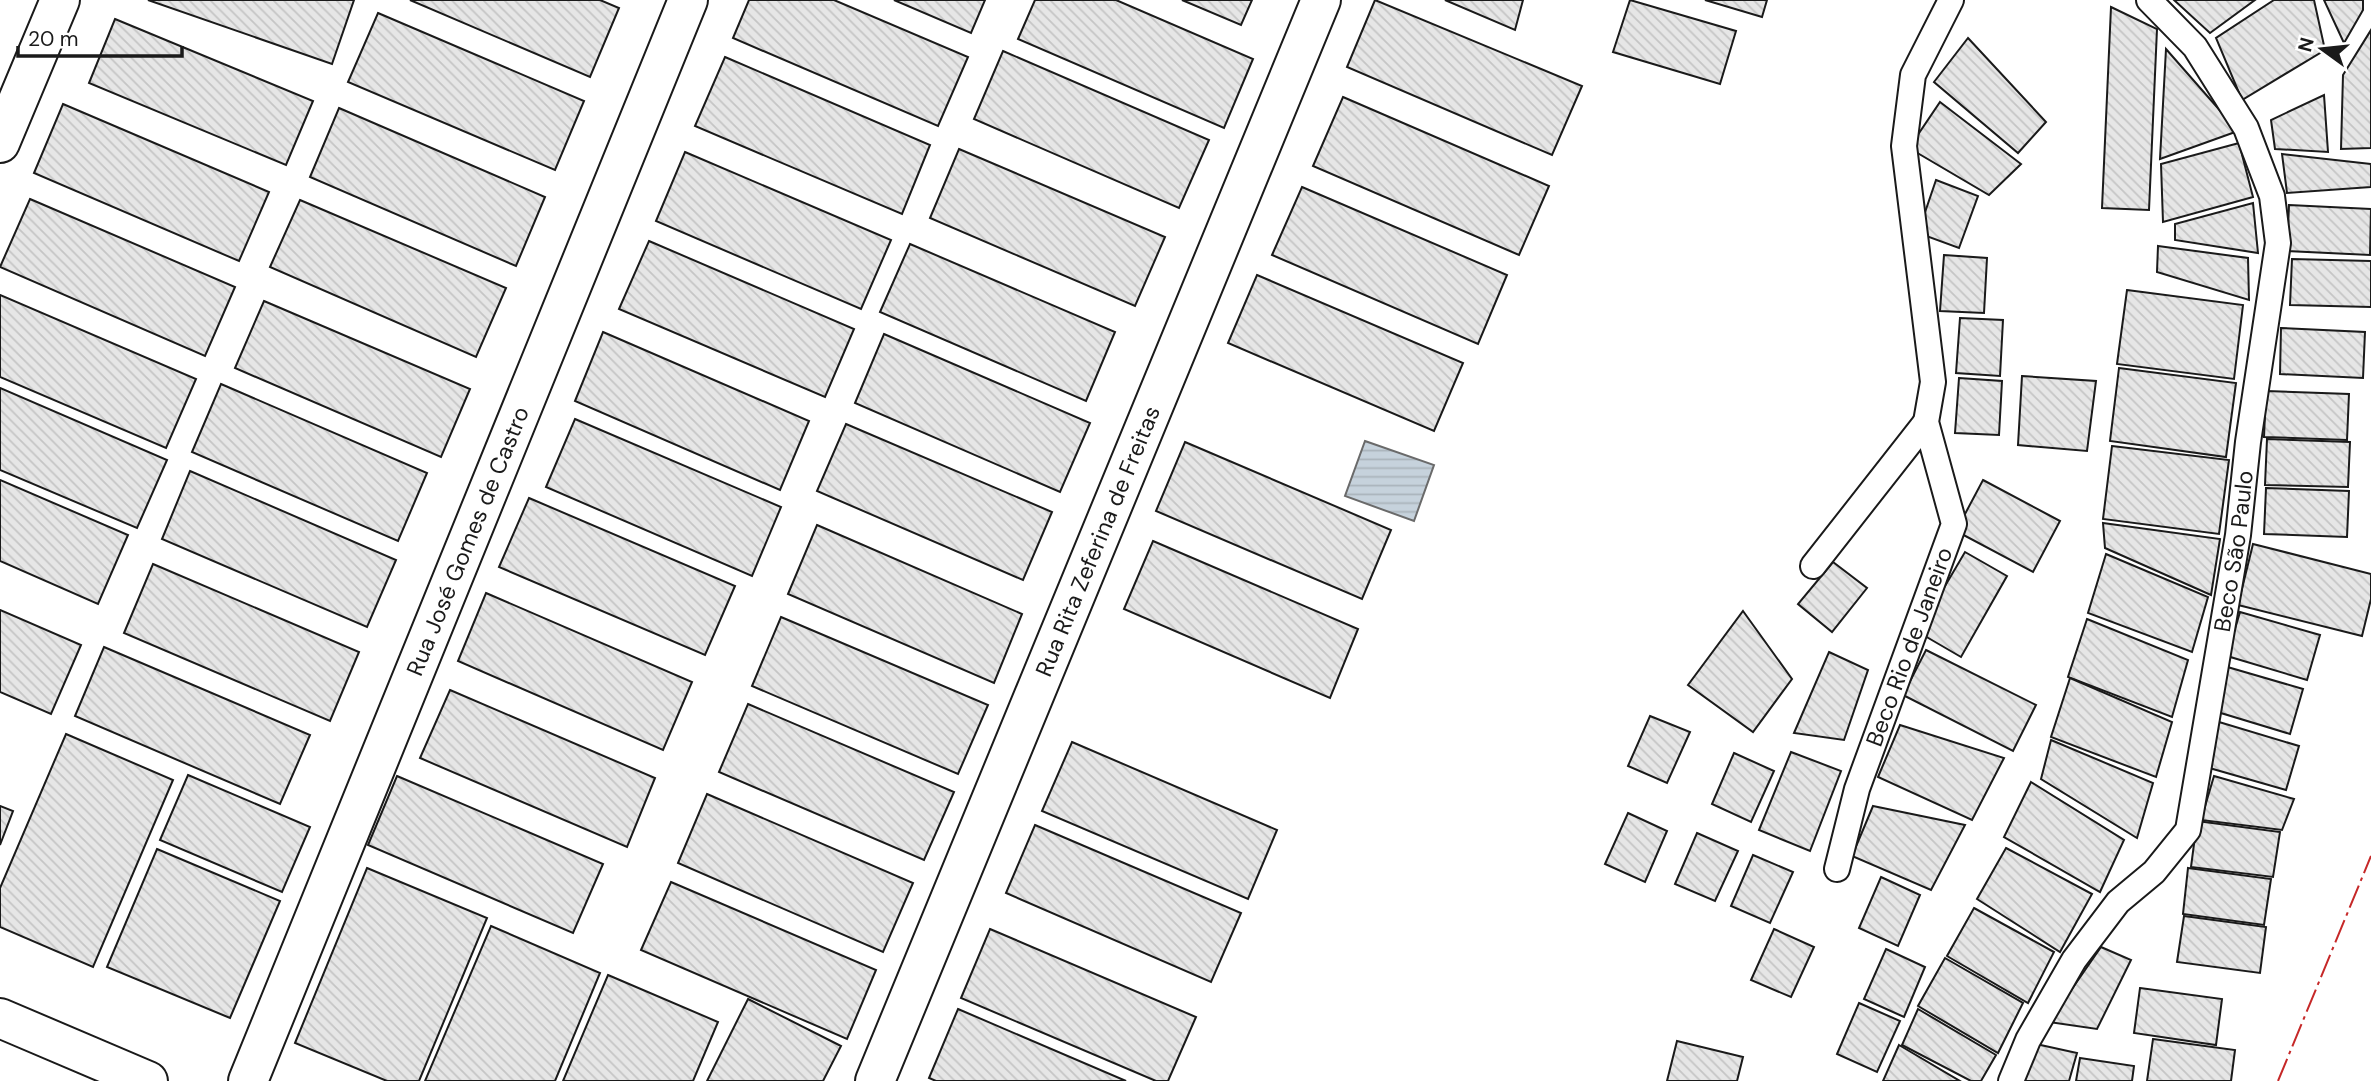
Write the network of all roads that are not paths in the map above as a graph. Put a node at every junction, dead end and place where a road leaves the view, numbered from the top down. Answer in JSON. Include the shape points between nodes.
{"nodes":[{"id":1,"x":60,"y":0,"type":"edge"},
{"id":2,"x":688,"y":0,"type":"edge"},
{"id":3,"x":1321,"y":0,"type":"edge"},
{"id":4,"x":1951,"y":0,"type":"edge"},
{"id":5,"x":2149,"y":0,"type":"edge"},
{"id":6,"x":0,"y":143,"type":"edge"},
{"id":7,"x":1926,"y":422,"type":"junction"},
{"id":8,"x":1813,"y":566,"type":"dead end"},
{"id":9,"x":1837,"y":869,"type":"dead end"},
{"id":10,"x":0,"y":1018,"type":"edge"},
{"id":11,"x":148,"y":1081,"type":"edge"},
{"id":12,"x":248,"y":1081,"type":"edge"},
{"id":13,"x":875,"y":1081,"type":"edge"},
{"id":14,"x":2011,"y":1081,"type":"edge"}],
"edges":[{"from":1,"to":6,"type":"street"},
{"from":2,"to":12,"type":"street","name":"Rua José Gomes de Castro"},
{"from":3,"to":13,"type":"street","name":"Rua Rita Zeferina de Freitas"},
{"from":4,"to":7,"type":"lane","name":"Beco Rio de Janeiro","via":[[1913,75],[1904,146],[1933,382]]},
{"from":5,"to":14,"type":"lane","name":"Beco São Paulo","via":[[2195,47],[2246,128],[2272,197],[2278,243],[2238,535],[2188,830],[2154,872],[2118,902],[2074,960],[2028,1040]]},
{"from":7,"to":8,"type":"lane","name":"Beco Rio de Janeiro"},
{"from":7,"to":9,"type":"lane","name":"Beco Rio de Janeiro","via":[[1954,524],[1857,789]]},
{"from":10,"to":11,"type":"street"}]}
